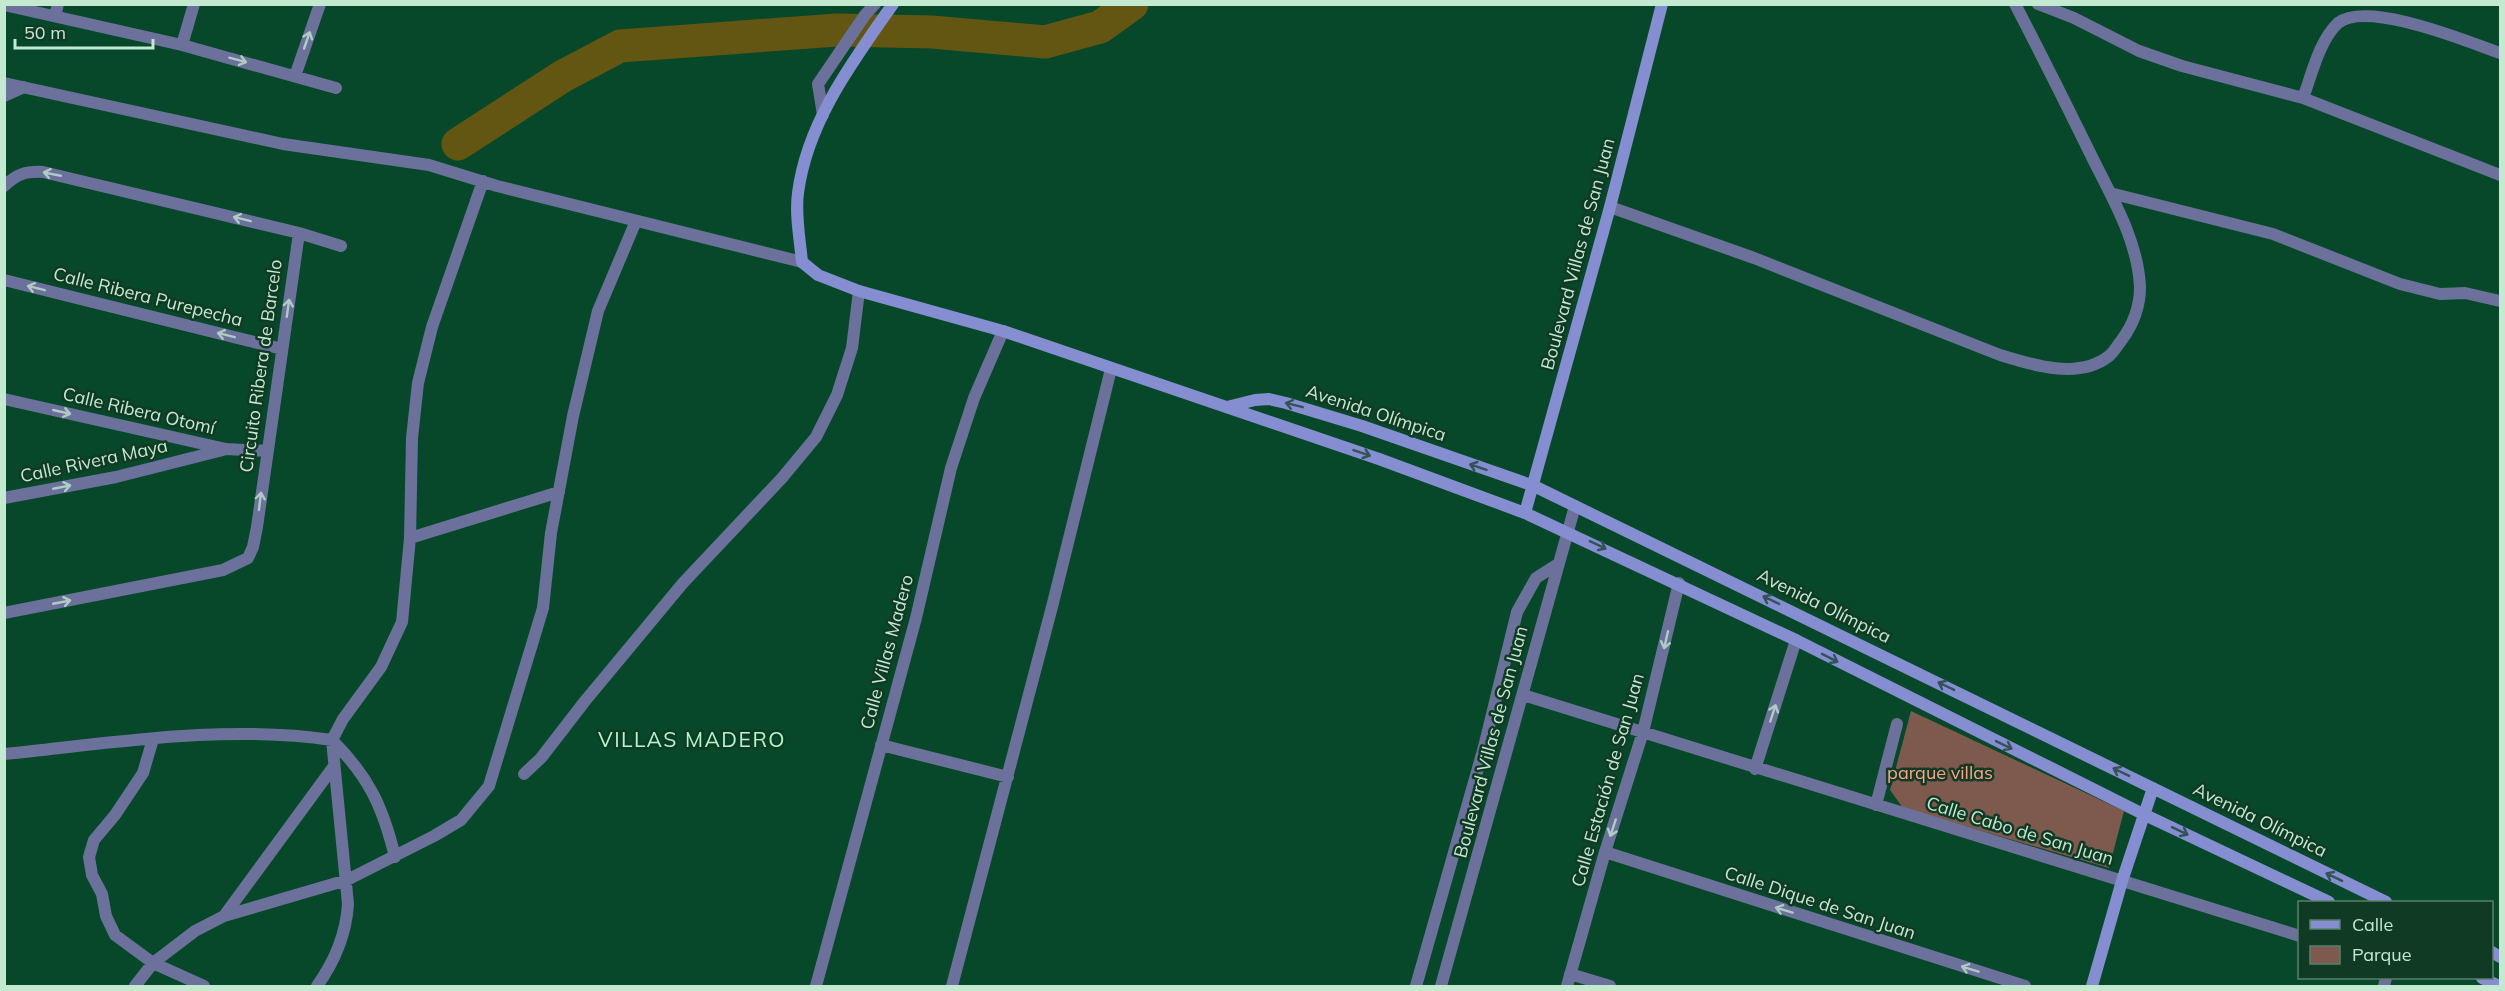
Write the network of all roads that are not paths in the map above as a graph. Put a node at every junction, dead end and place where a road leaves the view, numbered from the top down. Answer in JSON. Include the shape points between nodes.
{"nodes":[{"id":1,"x":194,"y":4,"type":"edge"},
{"id":2,"x":320,"y":4,"type":"edge"},
{"id":3,"x":875,"y":4,"type":"edge"},
{"id":4,"x":893,"y":4,"type":"edge"},
{"id":5,"x":1662,"y":4,"type":"edge"},
{"id":6,"x":2014,"y":4,"type":"edge"},
{"id":7,"x":2038,"y":4,"type":"edge"},
{"id":8,"x":4,"y":5,"type":"edge"},
{"id":9,"x":56,"y":10,"type":"edge"},
{"id":10,"x":182,"y":45,"type":"junction"},
{"id":11,"x":2500,"y":53,"type":"edge"},
{"id":12,"x":295,"y":76,"type":"junction"},
{"id":13,"x":4,"y":83,"type":"edge"},
{"id":14,"x":24,"y":87,"type":"junction"},
{"id":15,"x":336,"y":88,"type":"dead end"},
{"id":16,"x":4,"y":96,"type":"edge"},
{"id":17,"x":2303,"y":98,"type":"junction"},
{"id":18,"x":823,"y":115,"type":"junction"},
{"id":19,"x":2500,"y":175,"type":"edge"},
{"id":20,"x":483,"y":181,"type":"junction"},
{"id":21,"x":4,"y":186,"type":"edge"},
{"id":22,"x":2110,"y":193,"type":"junction"},
{"id":23,"x":1610,"y":207,"type":"junction"},
{"id":24,"x":636,"y":221,"type":"junction"},
{"id":25,"x":299,"y":233,"type":"junction"},
{"id":26,"x":341,"y":246,"type":"dead end"},
{"id":27,"x":802,"y":262,"type":"junction"},
{"id":28,"x":4,"y":280,"type":"edge"},
{"id":29,"x":859,"y":291,"type":"junction"},
{"id":30,"x":2500,"y":301,"type":"edge"},
{"id":31,"x":1003,"y":331,"type":"junction"},
{"id":32,"x":282,"y":350,"type":"junction"},
{"id":33,"x":1111,"y":369,"type":"junction"},
{"id":34,"x":4,"y":399,"type":"edge"},
{"id":35,"x":1227,"y":407,"type":"junction"},
{"id":36,"x":226,"y":449,"type":"junction"},
{"id":37,"x":267,"y":451,"type":"junction"},
{"id":38,"x":1534,"y":486,"type":"junction"},
{"id":39,"x":559,"y":492,"type":"junction"},
{"id":40,"x":4,"y":498,"type":"edge"},
{"id":41,"x":1575,"y":506,"type":"junction"},
{"id":42,"x":1526,"y":513,"type":"junction"},
{"id":43,"x":1569,"y":532,"type":"junction"},
{"id":44,"x":410,"y":538,"type":"junction"},
{"id":45,"x":1558,"y":564,"type":"junction"},
{"id":46,"x":1678,"y":583,"type":"junction"},
{"id":47,"x":4,"y":613,"type":"edge"},
{"id":48,"x":1796,"y":640,"type":"junction"},
{"id":49,"x":1523,"y":695,"type":"junction"},
{"id":50,"x":1898,"y":724,"type":"dead end"},
{"id":51,"x":1643,"y":732,"type":"junction"},
{"id":52,"x":153,"y":739,"type":"junction"},
{"id":53,"x":332,"y":740,"type":"junction"},
{"id":54,"x":881,"y":744,"type":"junction"},
{"id":55,"x":4,"y":754,"type":"edge"},
{"id":56,"x":334,"y":766,"type":"junction"},
{"id":57,"x":1755,"y":769,"type":"junction"},
{"id":58,"x":524,"y":774,"type":"dead end"},
{"id":59,"x":1008,"y":777,"type":"junction"},
{"id":60,"x":2153,"y":788,"type":"junction"},
{"id":61,"x":1876,"y":805,"type":"junction"},
{"id":62,"x":2143,"y":814,"type":"junction"},
{"id":63,"x":1605,"y":852,"type":"junction"},
{"id":64,"x":395,"y":856,"type":"junction"},
{"id":65,"x":347,"y":880,"type":"junction"},
{"id":66,"x":2122,"y":881,"type":"junction"},
{"id":67,"x":2326,"y":901,"type":"edge"},
{"id":68,"x":2382,"y":901,"type":"edge"},
{"id":69,"x":224,"y":916,"type":"junction"},
{"id":70,"x":2298,"y":935,"type":"edge"},
{"id":71,"x":153,"y":963,"type":"junction"},
{"id":72,"x":2484,"y":979,"type":"edge"},
{"id":73,"x":1569,"y":980,"type":"edge"},
{"id":74,"x":135,"y":987,"type":"edge"},
{"id":75,"x":204,"y":987,"type":"edge"},
{"id":76,"x":317,"y":987,"type":"edge"},
{"id":77,"x":816,"y":987,"type":"edge"},
{"id":78,"x":952,"y":987,"type":"edge"},
{"id":79,"x":1416,"y":987,"type":"edge"},
{"id":80,"x":1441,"y":987,"type":"edge"},
{"id":81,"x":1610,"y":987,"type":"edge"},
{"id":82,"x":2025,"y":987,"type":"edge"},
{"id":83,"x":2092,"y":987,"type":"edge"},
{"id":84,"x":2499,"y":987,"type":"edge"}],
"edges":[{"from":1,"to":10,"type":"street"},
{"from":12,"to":2,"type":"street","one_way":true},
{"from":3,"to":18,"type":"street","via":[[818,84]]},
{"from":4,"to":18,"type":"street","via":[[840,81]]},
{"from":5,"to":23,"type":"street","name":"Boulevard Villas de San Juan"},
{"from":6,"to":22,"type":"street"},
{"from":7,"to":17,"type":"street","via":[[2139,51]]},
{"from":8,"to":9,"type":"street"},
{"from":9,"to":10,"type":"street"},
{"from":10,"to":12,"type":"street","one_way":true},
{"from":11,"to":17,"type":"street","via":[[2411,21],[2363,13],[2346,17],[2331,31]]},
{"from":12,"to":15,"type":"street"},
{"from":13,"to":14,"type":"street"},
{"from":14,"to":16,"type":"street"},
{"from":14,"to":20,"type":"street","via":[[284,144],[429,165]]},
{"from":17,"to":19,"type":"street"},
{"from":18,"to":27,"type":"street","via":[[804,163],[798,194]]},
{"from":20,"to":24,"type":"street"},
{"from":20,"to":44,"type":"street","via":[[432,327],[418,383],[412,438]]},
{"from":25,"to":21,"type":"street","one_way":true,"via":[[43,172],[16,175]]},
{"from":22,"to":23,"type":"street","via":[[2136,260],[2140,286],[2137,312],[2110,355],[2082,367],[2059,368],[2031,365],[2000,355],[1754,258]]},
{"from":22,"to":30,"type":"street","via":[[2272,234],[2421,290],[2473,294]]},
{"from":23,"to":38,"type":"street","name":"Boulevard Villas de San Juan"},
{"from":24,"to":27,"type":"street"},
{"from":24,"to":39,"type":"street","via":[[598,312]]},
{"from":25,"to":26,"type":"street"},
{"from":32,"to":25,"type":"street","name":"Circuito Ribera de Barcelo","one_way":true},
{"from":27,"to":29,"type":"street","via":[[818,275]]},
{"from":32,"to":28,"type":"street","name":"Calle Ribera Purepecha","one_way":true},
{"from":29,"to":31,"type":"street"},
{"from":29,"to":58,"type":"street","via":[[852,348],[837,395],[816,437],[683,583]]},
{"from":31,"to":33,"type":"street"},
{"from":31,"to":54,"type":"street","name":"Calle Villas Madero","via":[[974,398],[951,468]]},
{"from":32,"to":37,"type":"street","name":"Circuito Ribera de Barcelo"},
{"from":33,"to":35,"type":"street"},
{"from":33,"to":59,"type":"street"},
{"from":34,"to":36,"type":"street","name":"Calle Ribera Otomí","one_way":true},
{"from":38,"to":35,"type":"street","name":"Avenida Olímpica","one_way":true,"via":[[1286,403],[1269,399]]},
{"from":35,"to":42,"type":"street","one_way":true},
{"from":36,"to":37,"type":"street","name":"Calle Ribera Otomí"},
{"from":40,"to":36,"type":"street","name":"Calle Rivera Maya","one_way":true,"via":[[116,477]]},
{"from":47,"to":37,"type":"street","name":"Circuito Ribera de Barcelo","one_way":true,"via":[[237,565],[248,558],[254,547]]},
{"from":38,"to":41,"type":"street","name":"Avenida Olímpica"},
{"from":38,"to":42,"type":"street","name":"Boulevard Villas de San Juan"},
{"from":39,"to":44,"type":"street"},
{"from":39,"to":64,"type":"street","via":[[543,608],[489,786],[461,819]]},
{"from":41,"to":43,"type":"street","name":"Boulevard Villas de San Juan"},
{"from":60,"to":41,"type":"street","name":"Avenida Olímpica","one_way":true},
{"from":42,"to":43,"type":"street"},
{"from":43,"to":45,"type":"street","name":"Boulevard Villas de San Juan"},
{"from":43,"to":46,"type":"street","one_way":true},
{"from":44,"to":53,"type":"street","via":[[402,622],[381,667]]},
{"from":45,"to":49,"type":"street","name":"Boulevard Villas de San Juan"},
{"from":45,"to":79,"type":"street","via":[[1536,578],[1517,612],[1484,747]]},
{"from":46,"to":48,"type":"street"},
{"from":46,"to":51,"type":"street","name":"Calle Estación de San Juan","one_way":true},
{"from":57,"to":48,"type":"street","one_way":true},
{"from":48,"to":62,"type":"street","one_way":true},
{"from":49,"to":51,"type":"street","name":"Calle Cabo de San Juan"},
{"from":49,"to":80,"type":"street","name":"Boulevard Villas de San Juan"},
{"from":50,"to":61,"type":"street"},
{"from":51,"to":57,"type":"street","name":"Calle Cabo de San Juan"},
{"from":51,"to":63,"type":"street","name":"Calle Estación de San Juan","one_way":true},
{"from":52,"to":53,"type":"street","via":[[290,734]]},
{"from":52,"to":55,"type":"street"},
{"from":52,"to":71,"type":"street","via":[[143,773],[94,840],[89,857],[115,935]]},
{"from":53,"to":56,"type":"street"},
{"from":53,"to":64,"type":"street","via":[[355,763],[372,790]]},
{"from":54,"to":59,"type":"street"},
{"from":54,"to":77,"type":"street","name":"Calle Villas Madero"},
{"from":56,"to":65,"type":"street"},
{"from":56,"to":69,"type":"street"},
{"from":57,"to":61,"type":"street","name":"Calle Cabo de San Juan"},
{"from":59,"to":78,"type":"street"},
{"from":60,"to":62,"type":"street"},
{"from":68,"to":60,"type":"street","name":"Avenida Olímpica","one_way":true},
{"from":61,"to":66,"type":"street","name":"Calle Cabo de San Juan"},
{"from":62,"to":66,"type":"street"},
{"from":62,"to":67,"type":"street","one_way":true},
{"from":63,"to":73,"type":"street","name":"Calle Estación de San Juan"},
{"from":82,"to":63,"type":"street","name":"Calle Dique de San Juan","one_way":true},
{"from":64,"to":65,"type":"street"},
{"from":65,"to":69,"type":"street"},
{"from":65,"to":76,"type":"street","via":[[346,926],[330,968]]},
{"from":66,"to":70,"type":"street","name":"Calle Cabo de San Juan"},
{"from":66,"to":83,"type":"street"},
{"from":69,"to":71,"type":"street","via":[[195,931]]},
{"from":71,"to":74,"type":"street"},
{"from":71,"to":75,"type":"street"},
{"from":72,"to":84,"type":"street"},
{"from":73,"to":81,"type":"street"}]}
